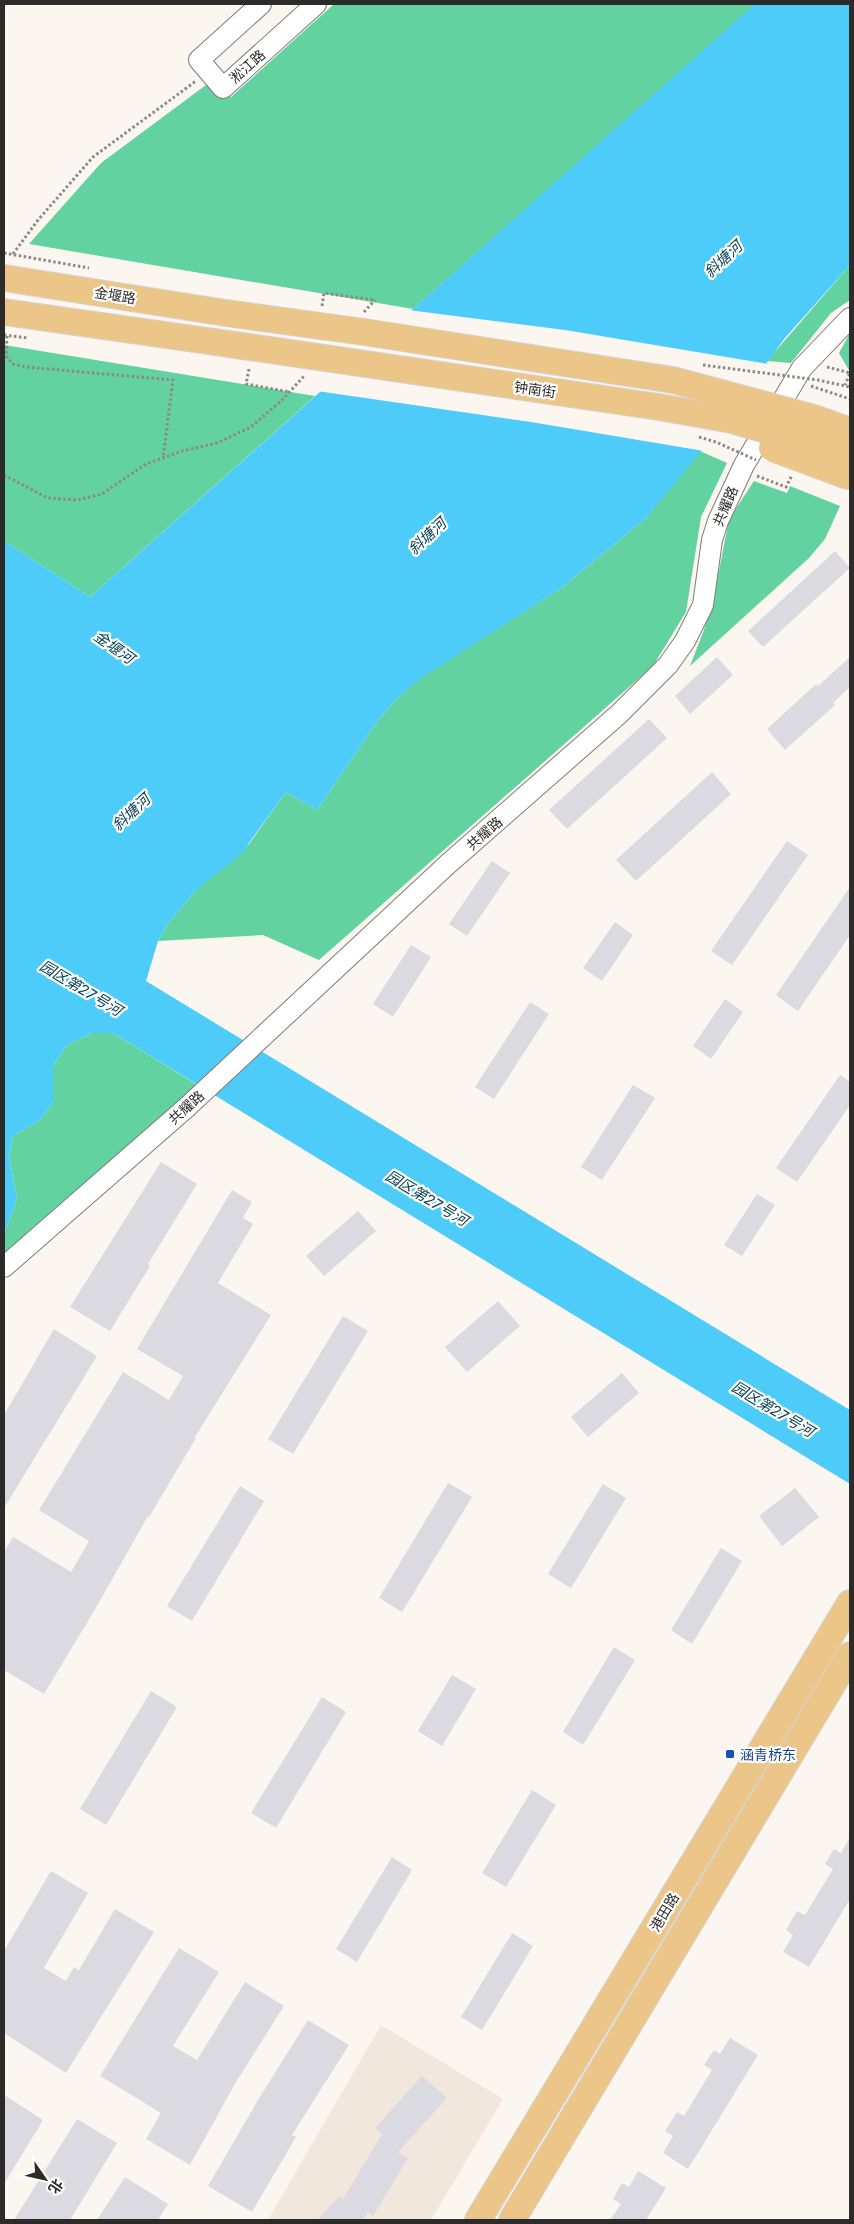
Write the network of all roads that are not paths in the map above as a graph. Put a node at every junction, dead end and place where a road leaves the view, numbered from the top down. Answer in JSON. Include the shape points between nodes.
{"nodes":[{"id":1,"x":261,"y":4,"type":"edge"},
{"id":2,"x":316,"y":4,"type":"edge"},
{"id":3,"x":8,"y":266,"type":"edge"},
{"id":4,"x":850,"y":318,"type":"edge"},
{"id":5,"x":6,"y":324,"type":"edge"},
{"id":6,"x":672,"y":380,"type":"junction"},
{"id":7,"x":659,"y":407,"type":"junction"},
{"id":8,"x":850,"y":412,"type":"edge"},
{"id":9,"x":850,"y":431,"type":"edge"},
{"id":10,"x":850,"y":455,"type":"edge"},
{"id":11,"x":850,"y":477,"type":"edge"},
{"id":12,"x":4,"y":1267,"type":"edge"},
{"id":13,"x":850,"y":1603,"type":"edge"},
{"id":14,"x":850,"y":1655,"type":"edge"},
{"id":15,"x":478,"y":2220,"type":"edge"},
{"id":16,"x":512,"y":2220,"type":"edge"}],
"edges":[{"from":1,"to":2,"type":"street","name":"淞江路","via":[[199,60],[223,88]]},
{"from":3,"to":6,"type":"main road","name":"金堰路","bridge":true,"via":[[226,313]]},
{"from":4,"to":12,"type":"street","name":"共耀路","bridge":true,"via":[[808,362],[742,470],[715,530],[703,605],[685,641],[668,665],[619,714],[448,864],[186,1108]]},
{"from":5,"to":7,"type":"main road","name":"钟南街","bridge":true,"via":[[216,342]]},
{"from":6,"to":8,"type":"main road","bridge":true,"via":[[809,399]]},
{"from":6,"to":9,"type":"main road","bridge":true,"via":[[814,418]]},
{"from":7,"to":10,"type":"main road","name":"钟南街","bridge":true,"via":[[732,420]]},
{"from":7,"to":11,"type":"main road","bridge":true},
{"from":13,"to":15,"type":"main road","name":"港田路"},
{"from":14,"to":16,"type":"main road","name":"港田路"}]}
